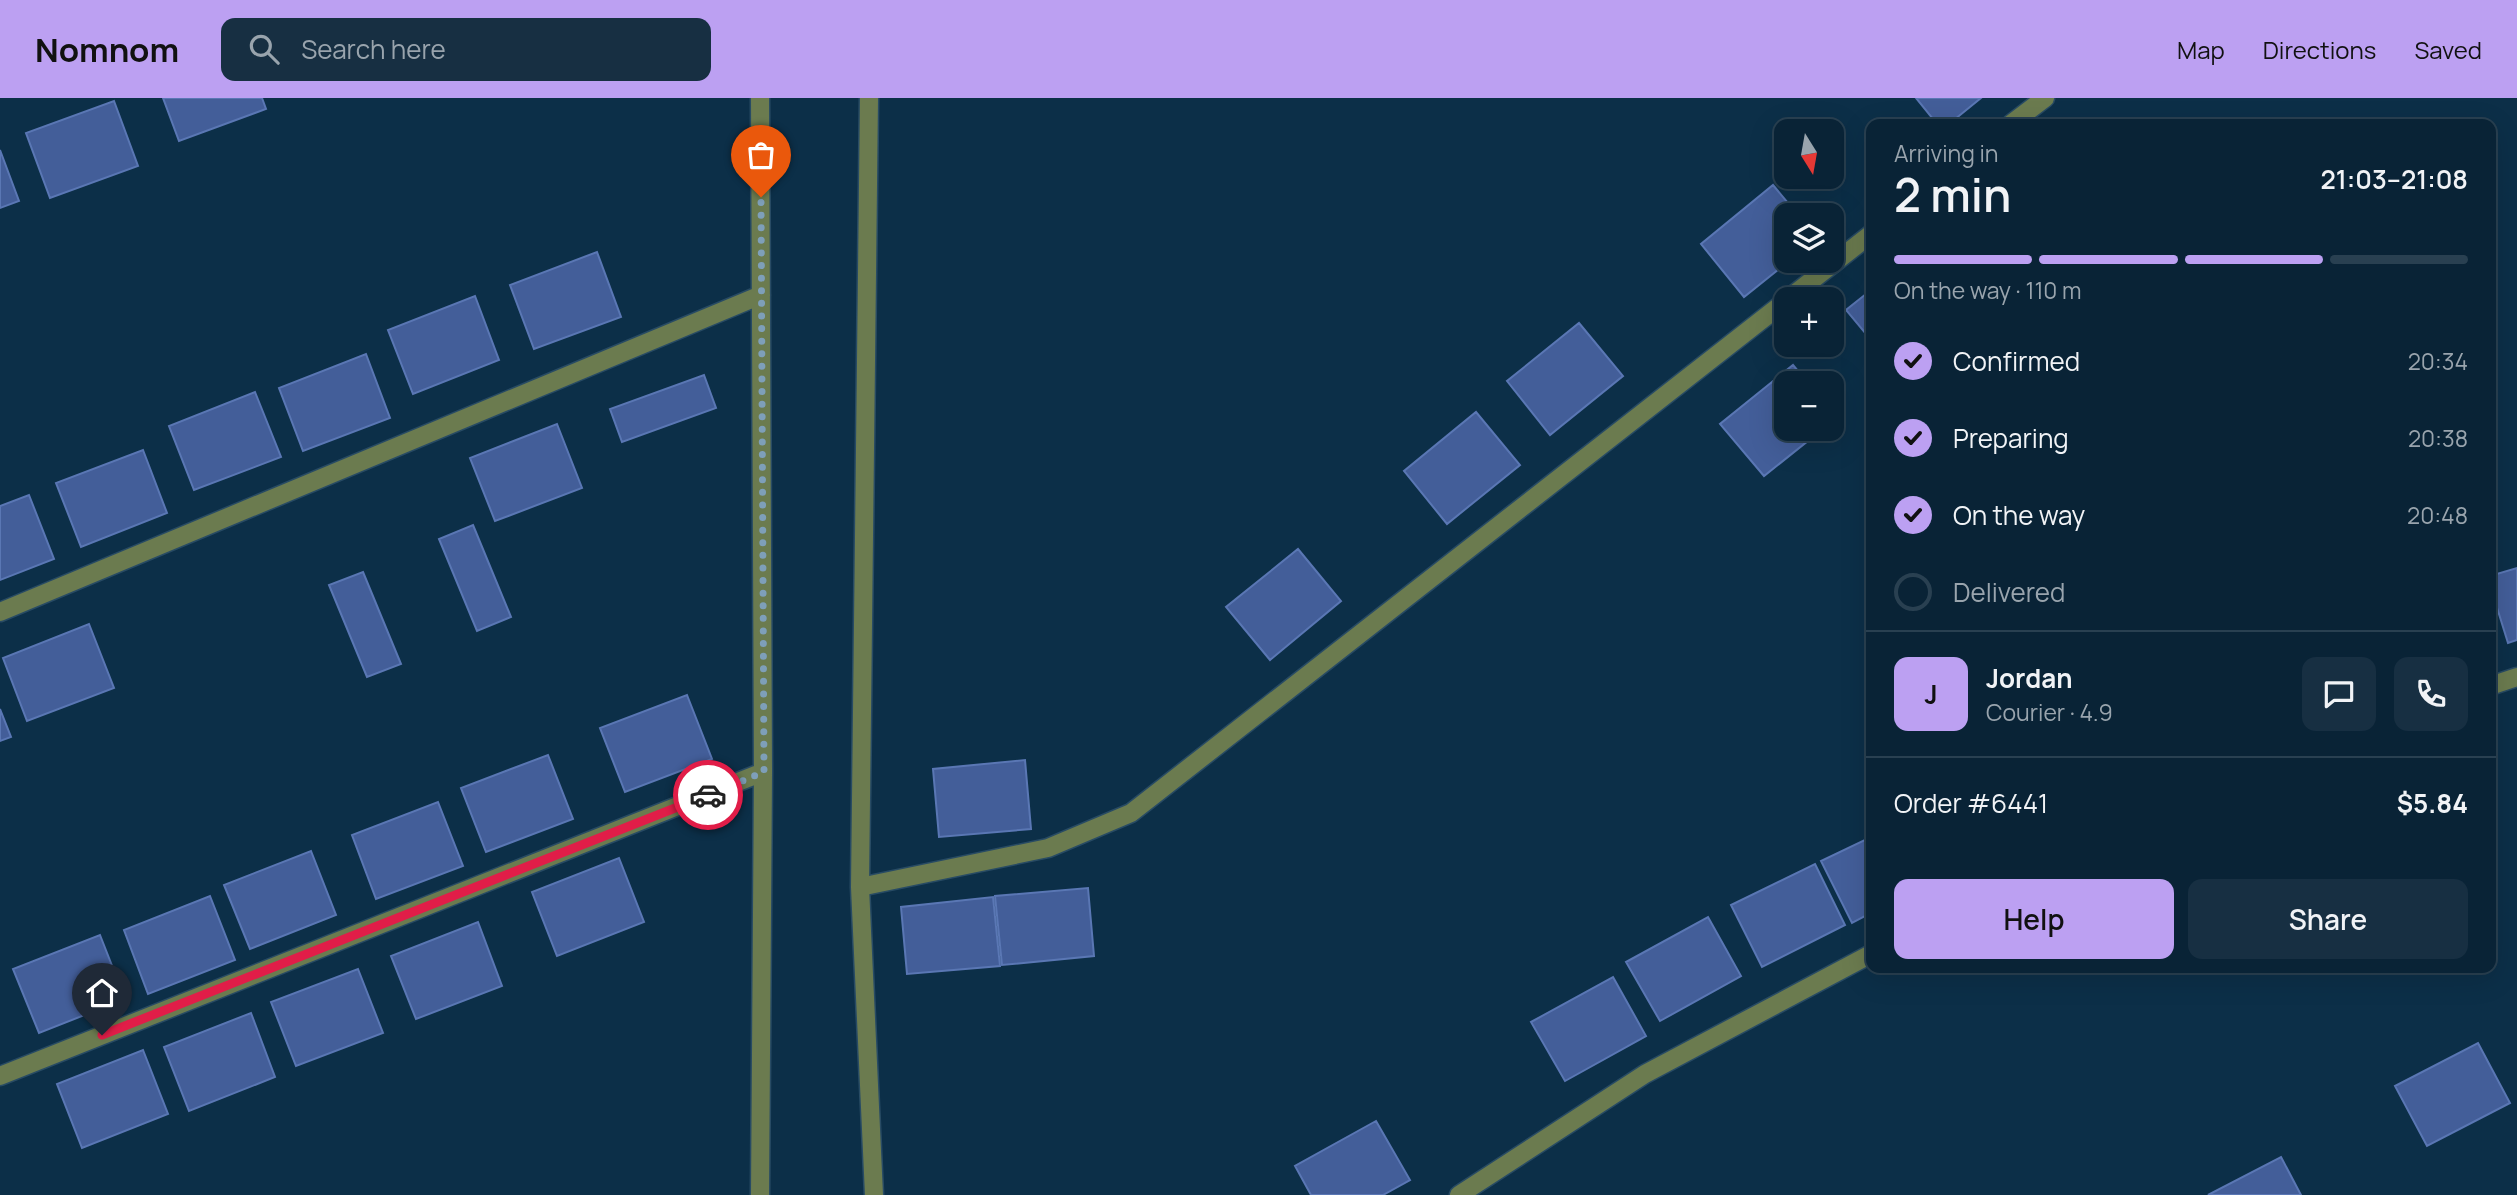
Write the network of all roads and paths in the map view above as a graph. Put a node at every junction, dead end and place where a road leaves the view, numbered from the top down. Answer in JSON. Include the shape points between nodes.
{"nodes":[{"id":1,"x":760,"y":98,"type":"edge"},
{"id":2,"x":869,"y":98,"type":"edge"},
{"id":3,"x":2045,"y":98,"type":"edge"},
{"id":4,"x":2018,"y":119,"type":"edge"},
{"id":5,"x":1866,"y":238,"type":"edge"},
{"id":6,"x":1804,"y":287,"type":"edge"},
{"id":7,"x":761,"y":295,"type":"junction"},
{"id":8,"x":1774,"y":310,"type":"edge"},
{"id":9,"x":0,"y":612,"type":"edge"},
{"id":10,"x":2517,"y":677,"type":"edge"},
{"id":11,"x":2496,"y":684,"type":"edge"},
{"id":12,"x":764,"y":772,"type":"junction"},
{"id":13,"x":860,"y":887,"type":"junction"},
{"id":14,"x":1866,"y":957,"type":"edge"},
{"id":15,"x":0,"y":1076,"type":"edge"},
{"id":16,"x":760,"y":1195,"type":"edge"},
{"id":17,"x":874,"y":1195,"type":"edge"},
{"id":18,"x":1459,"y":1195,"type":"edge"}],
"edges":[{"from":1,"to":7,"type":"street"},
{"from":2,"to":13,"type":"street"},
{"from":3,"to":4,"type":"street"},
{"from":5,"to":6,"type":"street"},
{"from":7,"to":9,"type":"street"},
{"from":7,"to":12,"type":"street"},
{"from":8,"to":13,"type":"street","via":[[1131,813],[1048,848]]},
{"from":10,"to":11,"type":"street"},
{"from":12,"to":15,"type":"street"},
{"from":12,"to":16,"type":"street"},
{"from":13,"to":17,"type":"street"},
{"from":14,"to":18,"type":"street","via":[[1645,1074]]}]}
